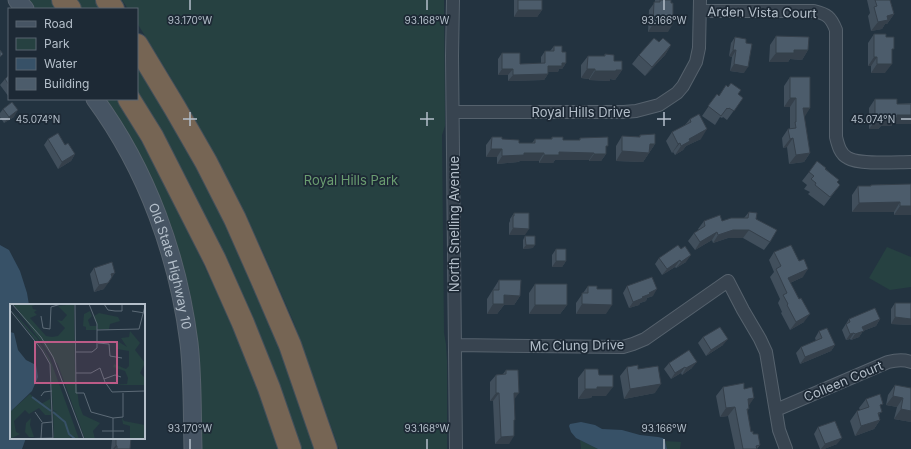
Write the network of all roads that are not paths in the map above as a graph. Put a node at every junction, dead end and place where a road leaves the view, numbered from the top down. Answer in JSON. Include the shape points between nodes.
{"nodes":[{"id":1,"x":17,"y":0,"type":"edge"},
{"id":2,"x":63,"y":0,"type":"edge"},
{"id":3,"x":453,"y":0,"type":"edge"},
{"id":4,"x":700,"y":6,"type":"edge"},
{"id":5,"x":24,"y":8,"type":"edge"},
{"id":6,"x":69,"y":8,"type":"edge"},
{"id":7,"x":138,"y":47,"type":"edge"},
{"id":8,"x":96,"y":100,"type":"edge"},
{"id":9,"x":130,"y":100,"type":"edge"},
{"id":10,"x":454,"y":112,"type":"junction"},
{"id":11,"x":911,"y":162,"type":"edge"},
{"id":12,"x":455,"y":345,"type":"junction"},
{"id":13,"x":911,"y":362,"type":"edge"},
{"id":14,"x":776,"y":410,"type":"junction"},
{"id":15,"x":193,"y":449,"type":"edge"},
{"id":16,"x":290,"y":449,"type":"edge"},
{"id":17,"x":326,"y":449,"type":"edge"},
{"id":18,"x":456,"y":449,"type":"edge"},
{"id":19,"x":786,"y":449,"type":"edge"}],
"edges":[{"from":1,"to":5,"type":"street"},
{"from":2,"to":6,"type":"highway"},
{"from":3,"to":10,"type":"street","name":"North Snelling Avenue"},
{"from":4,"to":10,"type":"street","name":"Royal Hills Drive","via":[[696,62],[677,94],[659,105],[624,112]]},
{"from":4,"to":11,"type":"street","name":"Arden Vista Court","via":[[814,11],[828,16],[836,30],[838,146],[847,158],[854,161]]},
{"from":7,"to":17,"type":"highway","via":[[183,121],[235,219],[290,346]]},
{"from":8,"to":15,"type":"street","name":"Old State Highway 10","via":[[123,141],[147,190],[176,274],[189,348]]},
{"from":9,"to":16,"type":"highway","via":[[152,136],[215,260],[255,352]]},
{"from":10,"to":12,"type":"street","name":"North Snelling Avenue"},
{"from":12,"to":14,"type":"street","name":"Mc Clung Drive","via":[[628,346],[645,339],[728,281],[766,352]]},
{"from":12,"to":18,"type":"street","name":"North Snelling Avenue"},
{"from":13,"to":14,"type":"street","name":"Colleen Court","via":[[888,362]]},
{"from":14,"to":19,"type":"street","via":[[779,430]]}]}
